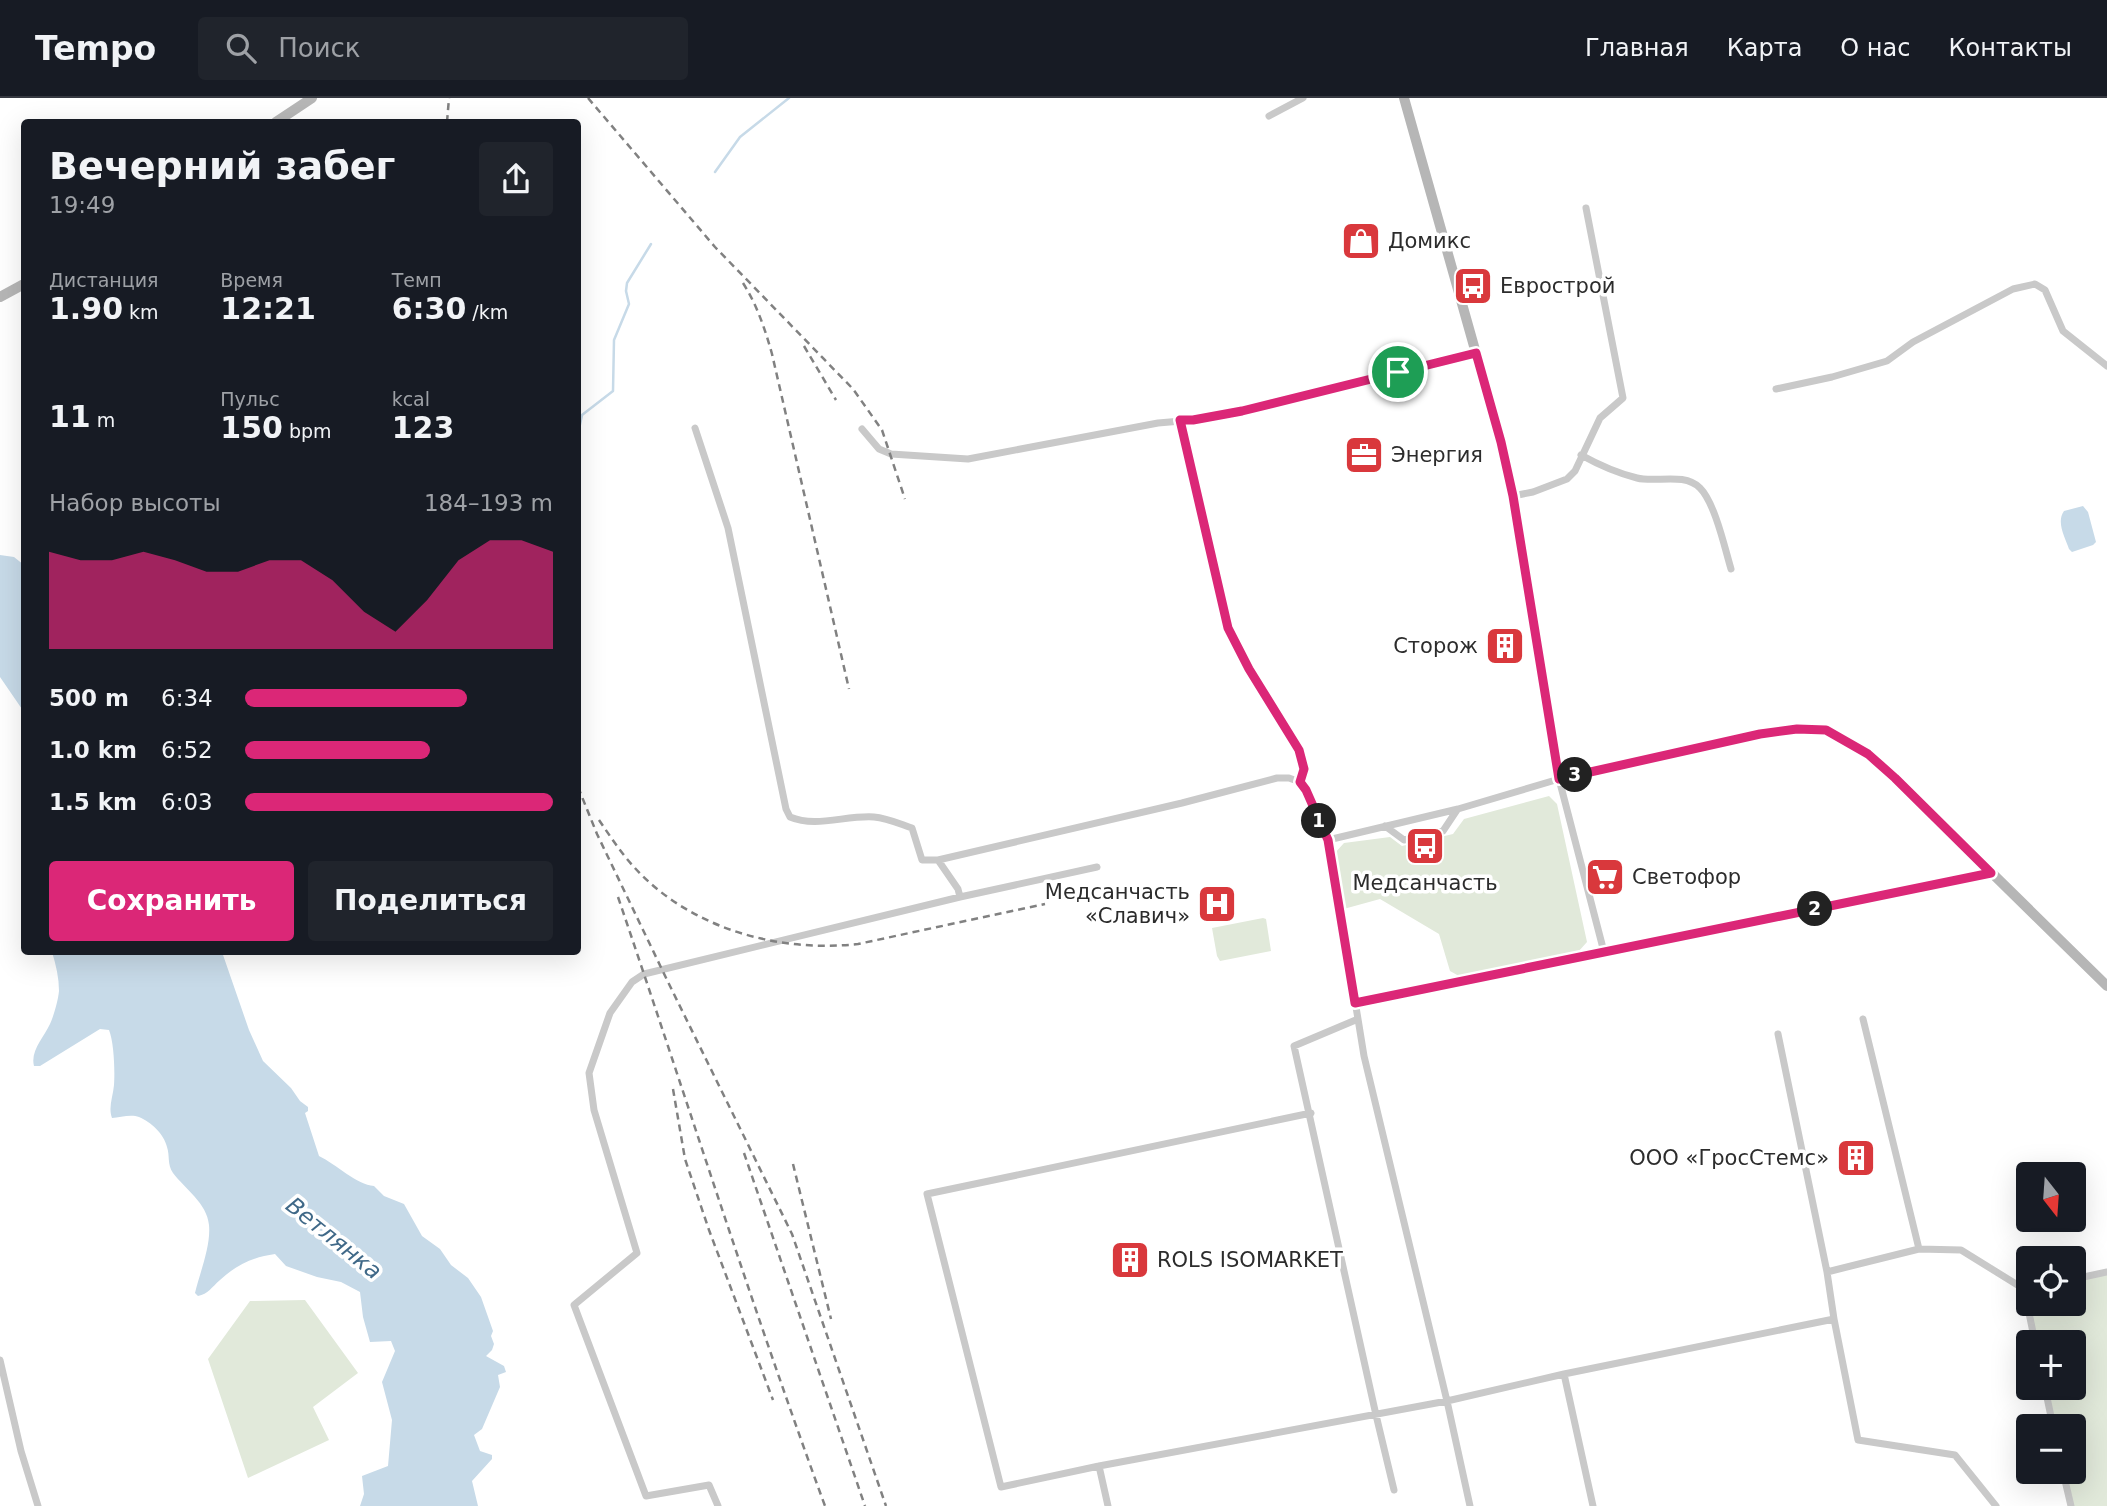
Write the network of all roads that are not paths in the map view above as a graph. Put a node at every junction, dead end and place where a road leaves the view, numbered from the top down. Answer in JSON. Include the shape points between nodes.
{"nodes":[{"id":1,"x":312,"y":98,"type":"edge"},
{"id":2,"x":1303,"y":98,"type":"edge"},
{"id":3,"x":1404,"y":98,"type":"edge"},
{"id":4,"x":1269,"y":116,"type":"dead end"},
{"id":5,"x":280,"y":119,"type":"edge"},
{"id":6,"x":1586,"y":208,"type":"dead end"},
{"id":7,"x":21,"y":286,"type":"edge"},
{"id":8,"x":0,"y":297,"type":"edge"},
{"id":9,"x":1476,"y":353,"type":"junction"},
{"id":10,"x":2107,"y":366,"type":"edge"},
{"id":11,"x":1776,"y":389,"type":"dead end"},
{"id":12,"x":1180,"y":420,"type":"junction"},
{"id":13,"x":695,"y":428,"type":"dead end"},
{"id":14,"x":862,"y":429,"type":"dead end"},
{"id":15,"x":1581,"y":456,"type":"junction"},
{"id":16,"x":1513,"y":496,"type":"junction"},
{"id":17,"x":1731,"y":569,"type":"dead end"},
{"id":18,"x":1559,"y":779,"type":"junction"},
{"id":19,"x":1300,"y":782,"type":"junction"},
{"id":20,"x":1458,"y":809,"type":"junction"},
{"id":21,"x":1385,"y":826,"type":"junction"},
{"id":22,"x":1328,"y":840,"type":"junction"},
{"id":23,"x":938,"y":860,"type":"junction"},
{"id":24,"x":1097,"y":867,"type":"dead end"},
{"id":25,"x":1991,"y":873,"type":"junction"},
{"id":26,"x":960,"y":897,"type":"junction"},
{"id":27,"x":1604,"y":952,"type":"junction"},
{"id":28,"x":2107,"y":986,"type":"edge"},
{"id":29,"x":1355,"y":1003,"type":"junction"},
{"id":30,"x":1358,"y":1019,"type":"junction"},
{"id":31,"x":1863,"y":1019,"type":"dead end"},
{"id":32,"x":1778,"y":1034,"type":"dead end"},
{"id":33,"x":1311,"y":1113,"type":"junction"},
{"id":34,"x":1919,"y":1250,"type":"junction"},
{"id":35,"x":1827,"y":1272,"type":"junction"},
{"id":36,"x":2107,"y":1272,"type":"edge"},
{"id":37,"x":2086,"y":1276,"type":"edge"},
{"id":38,"x":2016,"y":1283,"type":"edge"},
{"id":39,"x":1834,"y":1319,"type":"junction"},
{"id":40,"x":0,"y":1360,"type":"edge"},
{"id":41,"x":1564,"y":1374,"type":"junction"},
{"id":42,"x":1447,"y":1401,"type":"junction"},
{"id":43,"x":1376,"y":1415,"type":"junction"},
{"id":44,"x":1100,"y":1466,"type":"junction"},
{"id":45,"x":2066,"y":1484,"type":"edge"},
{"id":46,"x":1394,"y":1490,"type":"dead end"},
{"id":47,"x":38,"y":1506,"type":"edge"},
{"id":48,"x":718,"y":1506,"type":"edge"},
{"id":49,"x":1108,"y":1506,"type":"edge"},
{"id":50,"x":1470,"y":1506,"type":"edge"},
{"id":51,"x":1593,"y":1506,"type":"edge"},
{"id":52,"x":1996,"y":1506,"type":"edge"},
{"id":53,"x":2071,"y":1506,"type":"edge"}],
"edges":[{"from":1,"to":5,"type":"main road"},
{"from":2,"to":4,"type":"street"},
{"from":3,"to":9,"type":"main road"},
{"from":6,"to":15,"type":"street","via":[[1623,398],[1600,418]]},
{"from":7,"to":8,"type":"main road"},
{"from":9,"to":12,"type":"street","via":[[1242,411]]},
{"from":9,"to":16,"type":"main road"},
{"from":10,"to":11,"type":"street","via":[[2063,331],[2048,296],[2035,284],[2014,289],[1875,366]]},
{"from":12,"to":14,"type":"street","via":[[968,459],[891,454],[879,449]]},
{"from":12,"to":19,"type":"street","via":[[1228,628],[1299,750],[1304,769]]},
{"from":13,"to":23,"type":"street","via":[[728,528],[790,817],[809,822],[877,817],[912,828],[922,860]]},
{"from":15,"to":16,"type":"street","via":[[1567,479]]},
{"from":15,"to":17,"type":"street","via":[[1639,479],[1678,479],[1694,484],[1707,500]]},
{"from":16,"to":18,"type":"main road"},
{"from":18,"to":20,"type":"street"},
{"from":18,"to":25,"type":"main road","via":[[1760,734],[1826,730],[1868,754]]},
{"from":18,"to":27,"type":"street"},
{"from":19,"to":22,"type":"street"},
{"from":19,"to":23,"type":"street","via":[[1278,778]]},
{"from":20,"to":21,"type":"street"},
{"from":20,"to":21,"type":"street","via":[[1443,831],[1405,840]]},
{"from":21,"to":22,"type":"street"},
{"from":22,"to":29,"type":"street"},
{"from":23,"to":26,"type":"street"},
{"from":24,"to":26,"type":"street"},
{"from":25,"to":27,"type":"street"},
{"from":25,"to":28,"type":"main road"},
{"from":26,"to":48,"type":"street","via":[[644,974],[632,982],[602,1032],[589,1073],[594,1110],[637,1253],[574,1305],[646,1496],[709,1485]]},
{"from":27,"to":29,"type":"street"},
{"from":29,"to":30,"type":"street"},
{"from":30,"to":33,"type":"street","via":[[1294,1046]]},
{"from":30,"to":42,"type":"street"},
{"from":31,"to":34,"type":"street"},
{"from":32,"to":35,"type":"street"},
{"from":33,"to":43,"type":"street"},
{"from":33,"to":44,"type":"street","via":[[927,1194],[1001,1487]]},
{"from":34,"to":35,"type":"street"},
{"from":34,"to":38,"type":"street","via":[[1961,1250]]},
{"from":35,"to":39,"type":"street"},
{"from":36,"to":37,"type":"street"},
{"from":39,"to":41,"type":"street"},
{"from":39,"to":52,"type":"street","via":[[1858,1440],[1955,1455]]},
{"from":40,"to":47,"type":"street"},
{"from":41,"to":42,"type":"street"},
{"from":41,"to":51,"type":"street"},
{"from":42,"to":43,"type":"street"},
{"from":42,"to":50,"type":"street"},
{"from":43,"to":44,"type":"street"},
{"from":43,"to":46,"type":"street"},
{"from":44,"to":49,"type":"street"},
{"from":45,"to":53,"type":"street"}]}
